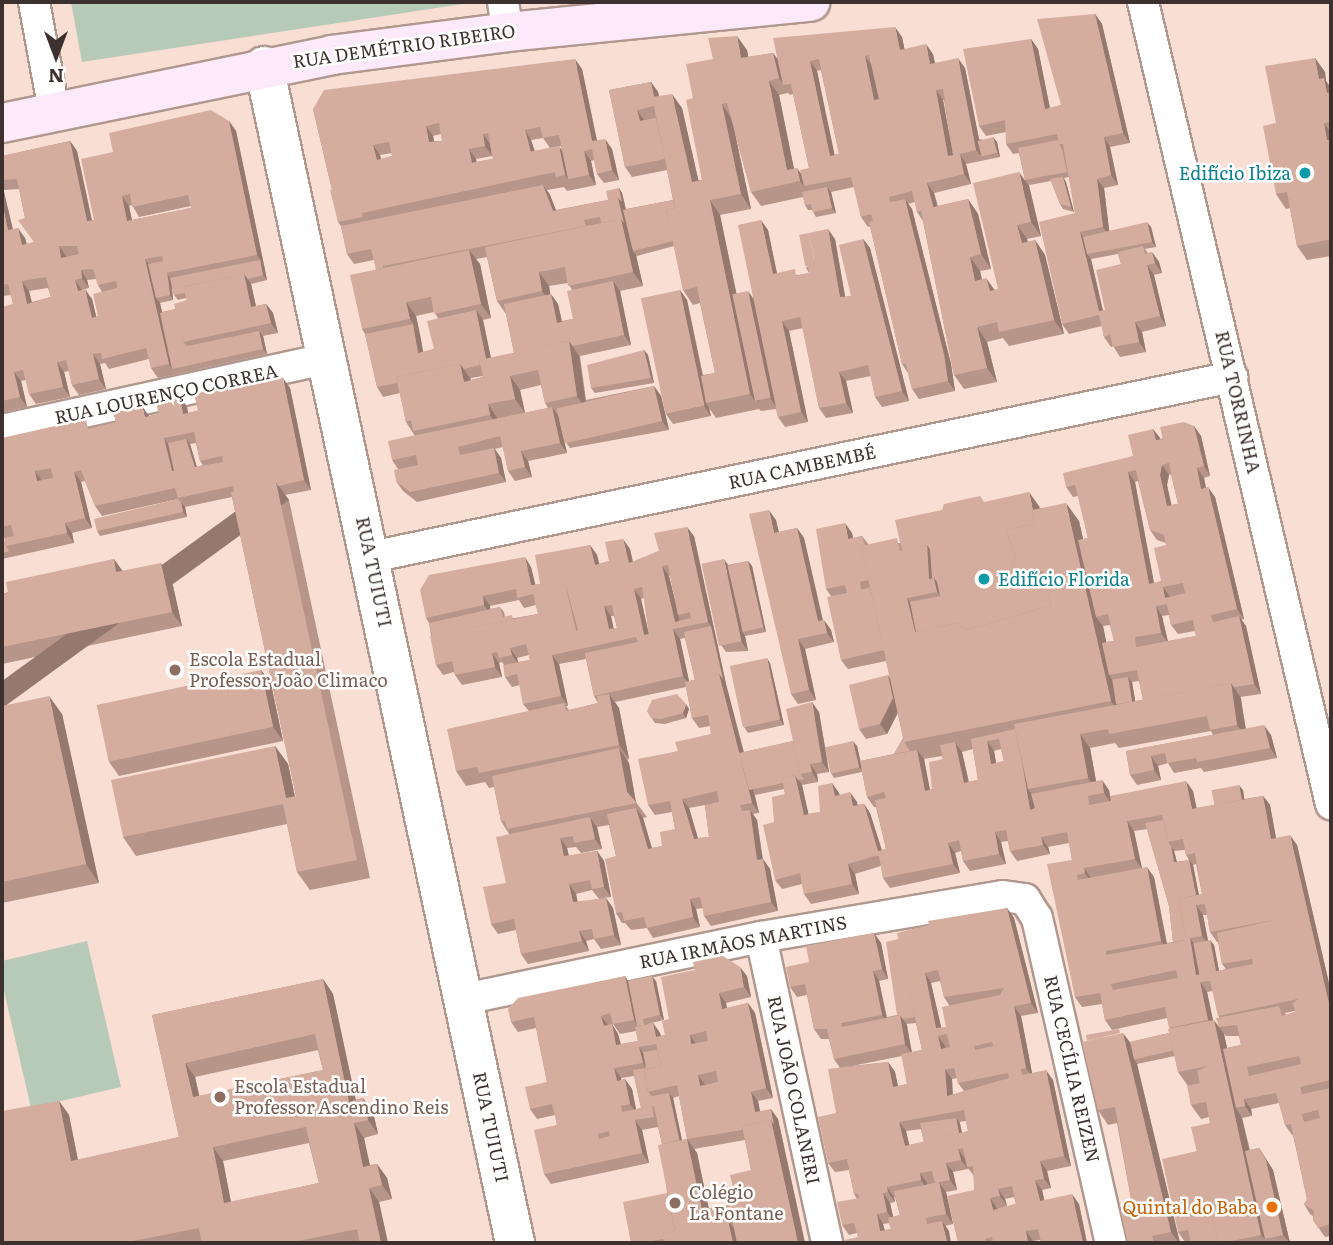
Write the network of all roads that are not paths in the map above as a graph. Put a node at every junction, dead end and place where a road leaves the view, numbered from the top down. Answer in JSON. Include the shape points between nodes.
{"nodes":[{"id":1,"x":34,"y":2,"type":"edge"},
{"id":2,"x":811,"y":2,"type":"edge"},
{"id":3,"x":1143,"y":2,"type":"edge"},
{"id":4,"x":505,"y":17,"type":"edge"},
{"id":5,"x":264,"y":66,"type":"junction"},
{"id":6,"x":54,"y":111,"type":"junction"},
{"id":7,"x":2,"y":123,"type":"edge"},
{"id":8,"x":329,"y":358,"type":"junction"},
{"id":9,"x":1232,"y":376,"type":"junction"},
{"id":10,"x":2,"y":430,"type":"edge"},
{"id":11,"x":371,"y":557,"type":"junction"},
{"id":12,"x":1331,"y":804,"type":"edge"},
{"id":13,"x":1025,"y":899,"type":"joint"},
{"id":14,"x":761,"y":937,"type":"junction"},
{"id":15,"x":464,"y":999,"type":"junction"},
{"id":16,"x":515,"y":1243,"type":"edge"},
{"id":17,"x":827,"y":1243,"type":"edge"},
{"id":18,"x":1111,"y":1243,"type":"edge"}],
"edges":[{"from":1,"to":6,"type":"street"},
{"from":2,"to":4,"type":"main road","name":"RUA DEMÉTRIO RIBEIRO"},
{"from":3,"to":9,"type":"street","name":"RUA TORRINHA"},
{"from":4,"to":5,"type":"main road","name":"RUA DEMÉTRIO RIBEIRO"},
{"from":5,"to":6,"type":"main road","name":"RUA DEMÉTRIO RIBEIRO"},
{"from":5,"to":8,"type":"street","name":"RUA TUIUTI"},
{"from":6,"to":7,"type":"main road","name":"RUA DEMÉTRIO RIBEIRO"},
{"from":8,"to":10,"type":"street","name":"RUA LOURENÇO CORREA"},
{"from":8,"to":11,"type":"street","name":"RUA TUIUTI"},
{"from":9,"to":11,"type":"street","name":"RUA CAMBEMBÉ"},
{"from":9,"to":12,"type":"street","name":"RUA TORRINHA"},
{"from":11,"to":15,"type":"street","name":"RUA TUIUTI"},
{"from":13,"to":14,"type":"street","name":"RUA IRMÃOS MARTINS","via":[[993,898]]},
{"from":13,"to":18,"type":"street","name":"RUA CECÍLIA REIZEN","via":[[1037,918]]},
{"from":14,"to":15,"type":"street","name":"RUA IRMÃOS MARTINS"},
{"from":14,"to":17,"type":"street","name":"RUA JOÃO COLANERI"},
{"from":15,"to":16,"type":"street","name":"RUA TUIUTI"}]}
